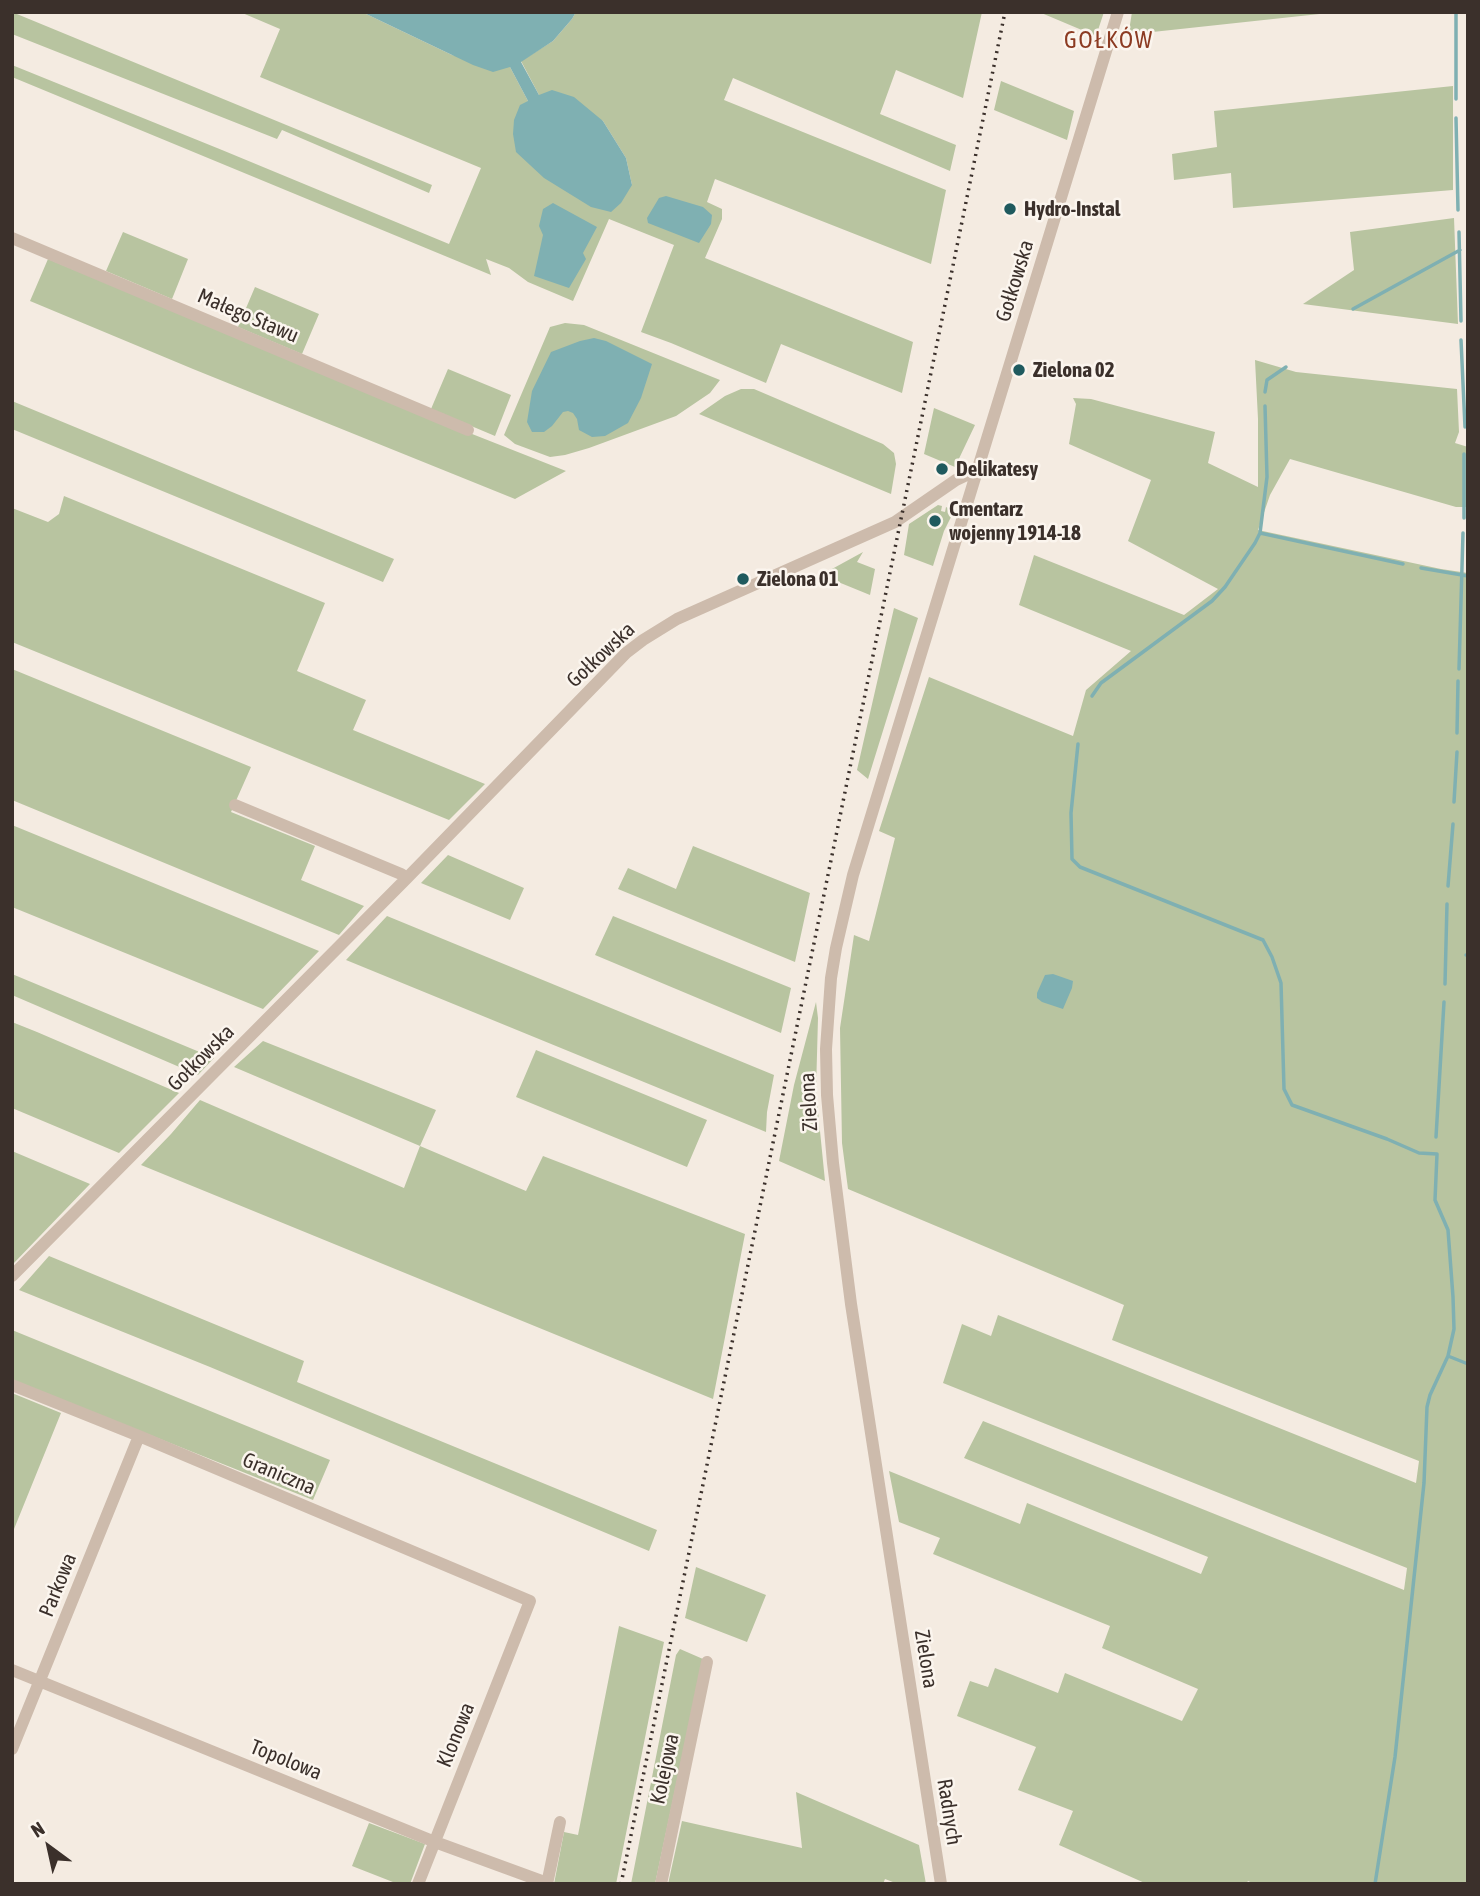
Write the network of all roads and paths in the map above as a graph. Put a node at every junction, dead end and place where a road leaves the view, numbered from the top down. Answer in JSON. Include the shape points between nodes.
{"nodes":[{"id":1,"x":1118,"y":12,"type":"edge"},
{"id":2,"x":12,"y":238,"type":"edge"},
{"id":3,"x":468,"y":430,"type":"dead end"},
{"id":4,"x":977,"y":470,"type":"junction"},
{"id":5,"x":235,"y":805,"type":"dead end"},
{"id":6,"x":407,"y":878,"type":"junction"},
{"id":7,"x":12,"y":1276,"type":"edge"},
{"id":8,"x":12,"y":1385,"type":"edge"},
{"id":9,"x":139,"y":1436,"type":"junction"},
{"id":10,"x":530,"y":1601,"type":"joint"},
{"id":11,"x":707,"y":1662,"type":"dead end"},
{"id":12,"x":12,"y":1670,"type":"edge"},
{"id":13,"x":40,"y":1681,"type":"junction"},
{"id":14,"x":920,"y":1746,"type":"joint"},
{"id":15,"x":12,"y":1749,"type":"edge"},
{"id":16,"x":560,"y":1822,"type":"dead end"},
{"id":17,"x":435,"y":1842,"type":"junction"},
{"id":18,"x":547,"y":1883,"type":"edge"},
{"id":19,"x":418,"y":1884,"type":"edge"},
{"id":20,"x":661,"y":1884,"type":"edge"},
{"id":21,"x":941,"y":1884,"type":"edge"}],
"edges":[{"from":1,"to":4,"type":"street","name":"Gołkowska"},
{"from":2,"to":3,"type":"street","name":"Małego Stawu"},
{"from":4,"to":6,"type":"street","name":"Gołkowska","via":[[895,522],[677,619],[643,640],[613,665]]},
{"from":4,"to":14,"type":"street","name":"Zielona","via":[[853,875],[836,948],[826,1036],[833,1163],[851,1304]]},
{"from":5,"to":6,"type":"street"},
{"from":6,"to":7,"type":"street","name":"Gołkowska"},
{"from":8,"to":9,"type":"street","name":"Graniczna"},
{"from":9,"to":10,"type":"street","name":"Graniczna"},
{"from":9,"to":13,"type":"street","name":"Parkowa"},
{"from":10,"to":17,"type":"street","name":"Klonowa"},
{"from":11,"to":20,"type":"street","name":"Kolejowa"},
{"from":12,"to":13,"type":"street","name":"Topolowa"},
{"from":13,"to":15,"type":"street","name":"Parkowa"},
{"from":13,"to":17,"type":"street","name":"Topolowa"},
{"from":14,"to":21,"type":"street","name":"Radnych"},
{"from":16,"to":18,"type":"street"},
{"from":17,"to":18,"type":"street","name":"Topolowa"},
{"from":17,"to":19,"type":"street","name":"Klonowa"}]}
